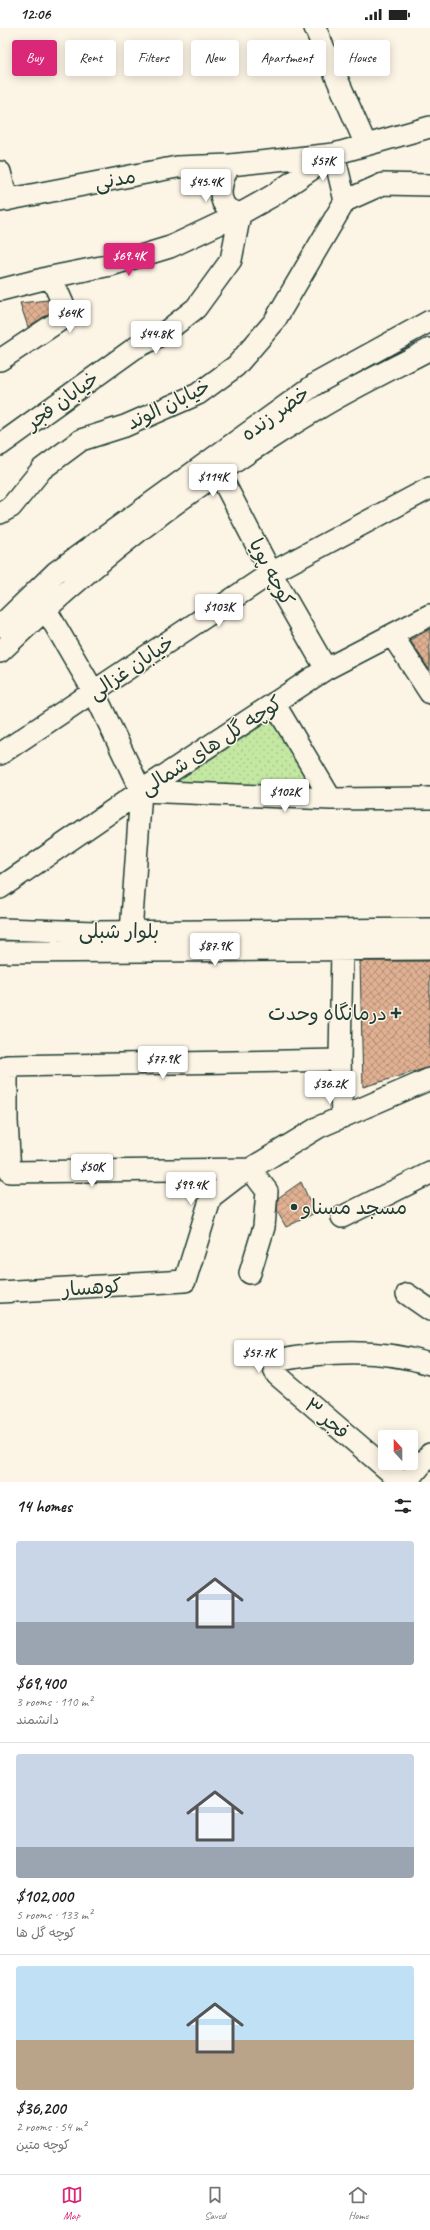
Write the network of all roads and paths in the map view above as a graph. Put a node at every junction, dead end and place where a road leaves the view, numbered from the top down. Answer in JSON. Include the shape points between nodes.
{"nodes":[{"id":1,"x":318,"y":34,"type":"edge"},
{"id":2,"x":430,"y":127,"type":"edge"},
{"id":3,"x":366,"y":145,"type":"junction"},
{"id":4,"x":334,"y":154,"type":"junction"},
{"id":5,"x":230,"y":165,"type":"junction"},
{"id":6,"x":0,"y":172,"type":"edge"},
{"id":7,"x":430,"y":185,"type":"edge"},
{"id":8,"x":4,"y":201,"type":"edge"},
{"id":9,"x":345,"y":201,"type":"junction"},
{"id":10,"x":240,"y":214,"type":"junction"},
{"id":11,"x":51,"y":277,"type":"junction"},
{"id":12,"x":0,"y":290,"type":"edge"},
{"id":13,"x":430,"y":321,"type":"edge"},
{"id":14,"x":430,"y":349,"type":"edge"},
{"id":15,"x":0,"y":360,"type":"edge"},
{"id":16,"x":0,"y":445,"type":"edge"},
{"id":17,"x":219,"y":473,"type":"junction"},
{"id":18,"x":430,"y":488,"type":"edge"},
{"id":19,"x":0,"y":513,"type":"edge"},
{"id":20,"x":271,"y":573,"type":"junction"},
{"id":21,"x":45,"y":608,"type":"junction"},
{"id":22,"x":430,"y":615,"type":"edge"},
{"id":23,"x":0,"y":626,"type":"edge"},
{"id":24,"x":392,"y":635,"type":"junction"},
{"id":25,"x":0,"y":652,"type":"edge"},
{"id":26,"x":326,"y":669,"type":"junction"},
{"id":27,"x":94,"y":692,"type":"junction"},
{"id":28,"x":430,"y":693,"type":"edge"},
{"id":29,"x":274,"y":703,"type":"junction"},
{"id":30,"x":0,"y":754,"type":"edge"},
{"id":31,"x":142,"y":791,"type":"junction"},
{"id":32,"x":430,"y":798,"type":"edge"},
{"id":33,"x":332,"y":799,"type":"junction"},
{"id":34,"x":0,"y":888,"type":"edge"},
{"id":35,"x":0,"y":929,"type":"edge"},
{"id":36,"x":430,"y":929,"type":"edge"},
{"id":37,"x":131,"y":932,"type":"junction"},
{"id":38,"x":342,"y":949,"type":"junction"},
{"id":39,"x":430,"y":949,"type":"edge"},
{"id":40,"x":0,"y":952,"type":"edge"},
{"id":41,"x":340,"y":1060,"type":"junction"},
{"id":42,"x":430,"y":1079,"type":"edge"},
{"id":43,"x":342,"y":1117,"type":"junction"},
{"id":44,"x":250,"y":1169,"type":"junction"},
{"id":45,"x":430,"y":1173,"type":"edge"},
{"id":46,"x":342,"y":1217,"type":"dead end"},
{"id":47,"x":250,"y":1273,"type":"dead end"},
{"id":48,"x":0,"y":1292,"type":"edge"},
{"id":49,"x":406,"y":1294,"type":"dead end"},
{"id":50,"x":430,"y":1310,"type":"edge"},
{"id":51,"x":422,"y":1361,"type":"edge"},
{"id":52,"x":430,"y":1454,"type":"edge"},
{"id":53,"x":402,"y":1482,"type":"edge"},
{"id":54,"x":407,"y":1482,"type":"edge"}],
"edges":[{"from":1,"to":3,"type":"street"},
{"from":2,"to":3,"type":"street"},
{"from":3,"to":4,"type":"street"},
{"from":4,"to":5,"type":"street","name":"مدنی"},
{"from":4,"to":9,"type":"street"},
{"from":4,"to":10,"type":"street","via":[[272,196]]},
{"from":5,"to":8,"type":"street","name":"مدنی","via":[[177,167]]},
{"from":5,"to":10,"type":"street","via":[[224,174],[222,199],[227,208]]},
{"from":6,"to":8,"type":"street"},
{"from":7,"to":9,"type":"street","via":[[382,184]]},
{"from":9,"to":19,"type":"street","name":"خیابان الوند","via":[[274,322],[236,366],[198,394],[125,426],[81,440],[42,469],[11,507]]},
{"from":10,"to":11,"type":"street","via":[[170,247],[111,265]]},
{"from":10,"to":16,"type":"street","name":"خیابان فجر","via":[[231,260],[196,308],[163,334],[135,348]]},
{"from":11,"to":12,"type":"street"},
{"from":11,"to":15,"type":"street","via":[[68,315]]},
{"from":13,"to":23,"type":"street","name":"خضر زنده","via":[[317,383],[56,572]]},
{"from":14,"to":17,"type":"street","name":"خضر زنده","via":[[321,407]]},
{"from":17,"to":20,"type":"street","name":"کوچه پویا"},
{"from":17,"to":21,"type":"street","name":"خضر زنده","via":[[126,542]]},
{"from":18,"to":20,"type":"street","name":"خیابان غزالی"},
{"from":20,"to":26,"type":"street","name":"کوچه پویا"},
{"from":20,"to":27,"type":"street","name":"خیابان غزالی"},
{"from":21,"to":25,"type":"street","name":"خضر زنده"},
{"from":21,"to":27,"type":"street"},
{"from":22,"to":24,"type":"street","name":"کوچه گل های شمالی"},
{"from":24,"to":26,"type":"street","name":"کوچه گل های شمالی"},
{"from":24,"to":28,"type":"street"},
{"from":26,"to":29,"type":"street","name":"کوچه گل های شمالی"},
{"from":27,"to":30,"type":"street","name":"خیابان غزالی"},
{"from":27,"to":31,"type":"street"},
{"from":29,"to":31,"type":"street","name":"کوچه گل های شمالی"},
{"from":29,"to":33,"type":"street"},
{"from":31,"to":33,"type":"street"},
{"from":31,"to":34,"type":"street","name":"کوچه گل های شمالی"},
{"from":31,"to":37,"type":"street"},
{"from":32,"to":33,"type":"street"},
{"from":35,"to":37,"type":"street","name":"بلوار شبلی"},
{"from":36,"to":37,"type":"street","name":"بلوار شبلی"},
{"from":38,"to":39,"type":"street","name":"بلوار شبلی"},
{"from":38,"to":40,"type":"street","name":"بلوار شبلی"},
{"from":38,"to":41,"type":"street"},
{"from":41,"to":43,"type":"street"},
{"from":41,"to":44,"type":"street","via":[[7,1066],[6,1121],[10,1172]]},
{"from":42,"to":43,"type":"street"},
{"from":43,"to":44,"type":"street","via":[[319,1127]]},
{"from":44,"to":47,"type":"street","via":[[267,1191],[264,1227]]},
{"from":44,"to":48,"type":"street","name":"کوهسار","via":[[211,1197],[185,1281]]},
{"from":45,"to":46,"type":"street"},
{"from":49,"to":50,"type":"street"},
{"from":51,"to":53,"type":"street","name":"فجر ۳","via":[[376,1354],[312,1354],[275,1361],[277,1375]]},
{"from":52,"to":54,"type":"street"}]}
